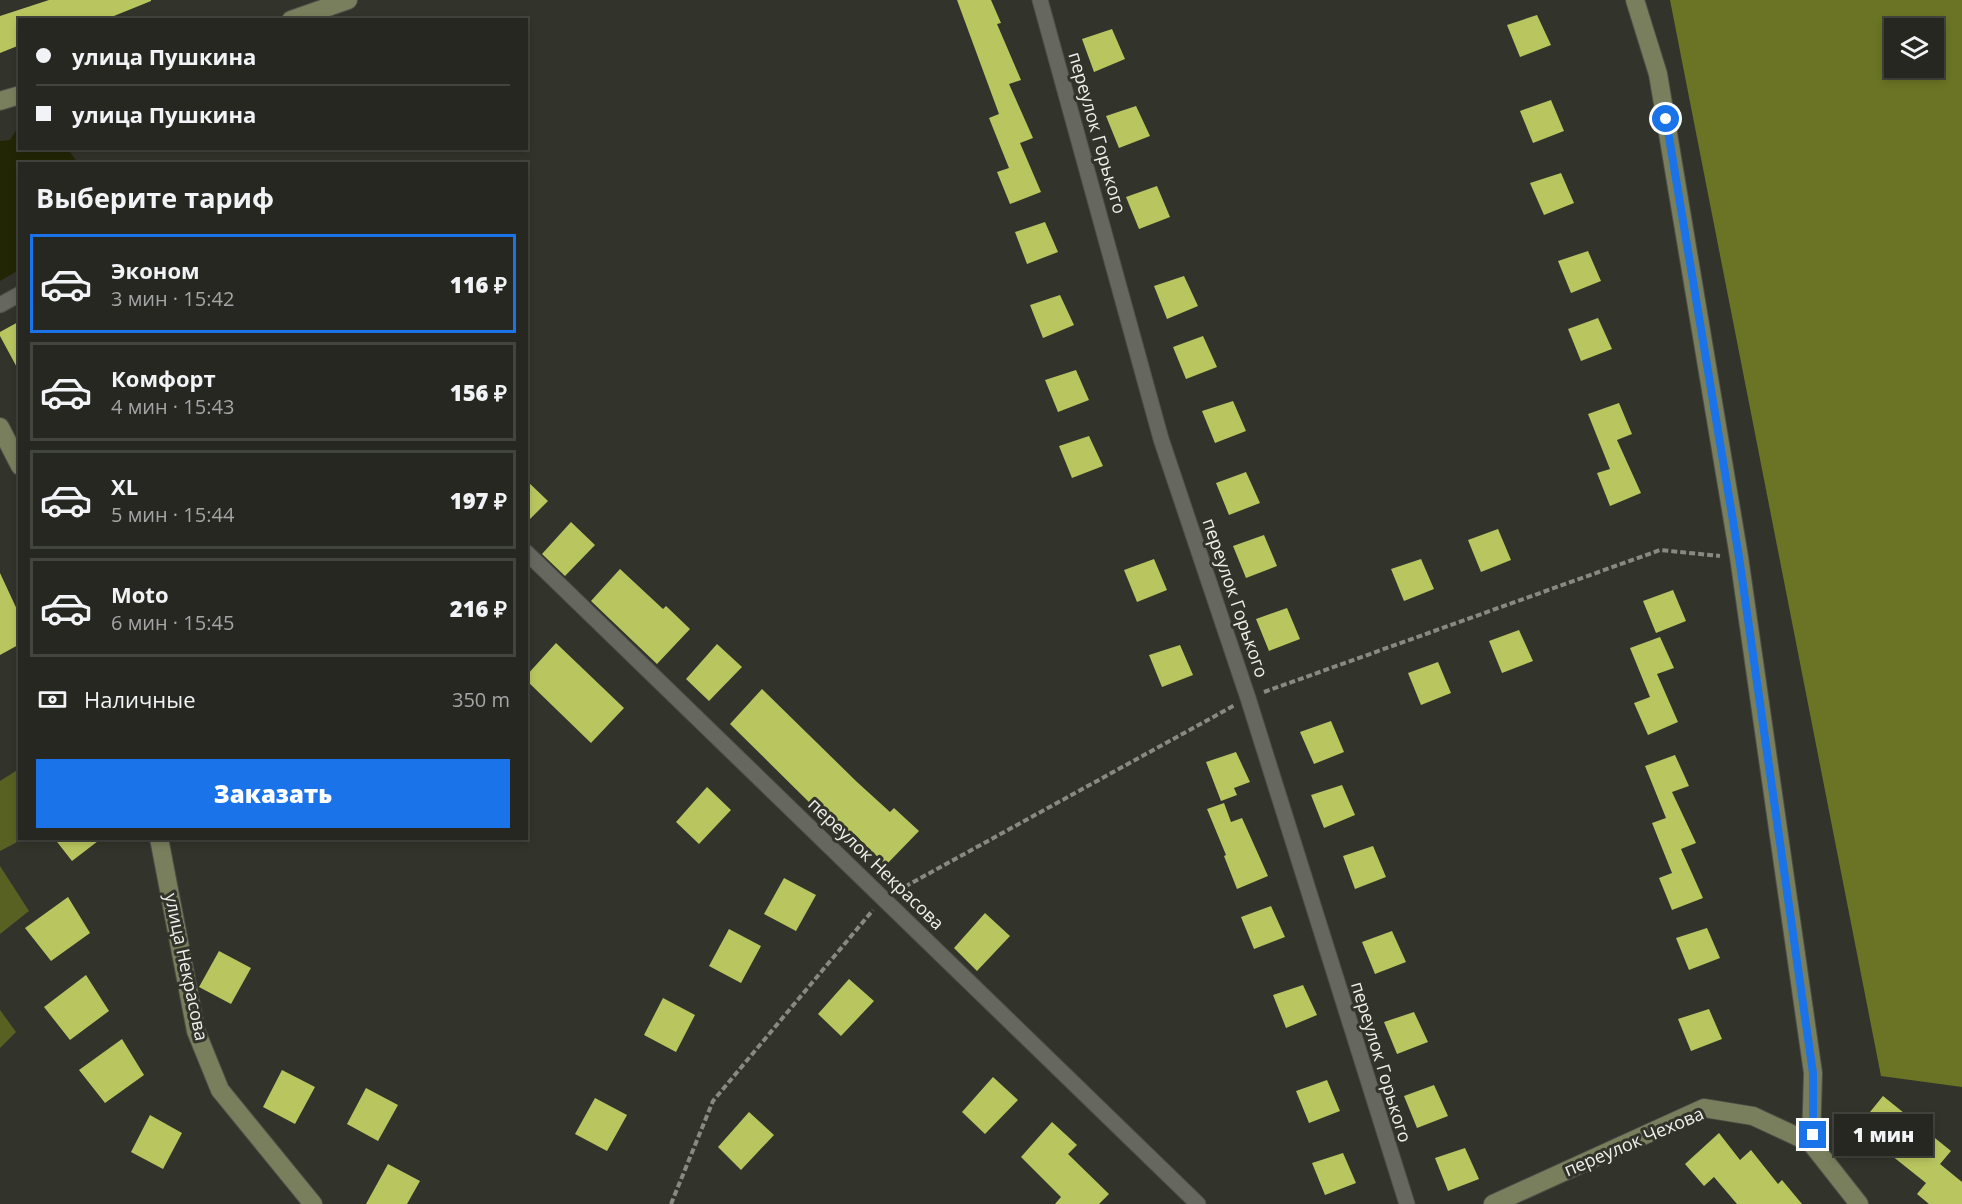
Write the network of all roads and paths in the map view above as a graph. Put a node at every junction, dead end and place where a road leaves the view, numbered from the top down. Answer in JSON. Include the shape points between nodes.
{"nodes":[{"id":1,"x":348,"y":0,"type":"edge"},
{"id":2,"x":1040,"y":0,"type":"edge"},
{"id":3,"x":1635,"y":0,"type":"edge"},
{"id":4,"x":297,"y":18,"type":"edge"},
{"id":5,"x":18,"y":96,"type":"edge"},
{"id":6,"x":0,"y":101,"type":"edge"},
{"id":7,"x":18,"y":295,"type":"edge"},
{"id":8,"x":0,"y":305,"type":"edge"},
{"id":9,"x":0,"y":427,"type":"edge"},
{"id":10,"x":18,"y":462,"type":"edge"},
{"id":11,"x":528,"y":554,"type":"edge"},
{"id":12,"x":1739,"y":557,"type":"junction"},
{"id":13,"x":1248,"y":698,"type":"junction"},
{"id":14,"x":159,"y":840,"type":"edge"},
{"id":15,"x":883,"y":899,"type":"junction"},
{"id":16,"x":1811,"y":1143,"type":"junction"},
{"id":17,"x":313,"y":1204,"type":"edge"},
{"id":18,"x":671,"y":1204,"type":"edge"},
{"id":19,"x":1198,"y":1204,"type":"edge"},
{"id":20,"x":1407,"y":1204,"type":"edge"},
{"id":21,"x":1493,"y":1204,"type":"edge"},
{"id":22,"x":1859,"y":1204,"type":"edge"}],
"edges":[{"from":1,"to":4,"type":"street"},
{"from":2,"to":13,"type":"street","name":"переулок Горького","via":[[1161,439]]},
{"from":3,"to":12,"type":"street","via":[[1658,74]]},
{"from":5,"to":6,"type":"street"},
{"from":7,"to":8,"type":"street"},
{"from":9,"to":10,"type":"street"},
{"from":11,"to":15,"type":"street","name":"переулок Некрасова"},
{"from":12,"to":13,"type":"path","via":[[1660,550]]},
{"from":12,"to":16,"type":"street","via":[[1813,1073]]},
{"from":13,"to":15,"type":"path"},
{"from":13,"to":20,"type":"street","name":"переулок Горького"},
{"from":14,"to":17,"type":"street","name":"улица Некрасова","via":[[196,1030],[220,1090]]},
{"from":15,"to":18,"type":"path","via":[[713,1101]]},
{"from":15,"to":19,"type":"street","name":"переулок Некрасова"},
{"from":16,"to":21,"type":"street","name":"переулок Чехова","via":[[1753,1116],[1704,1108]]},
{"from":16,"to":22,"type":"street"}]}
